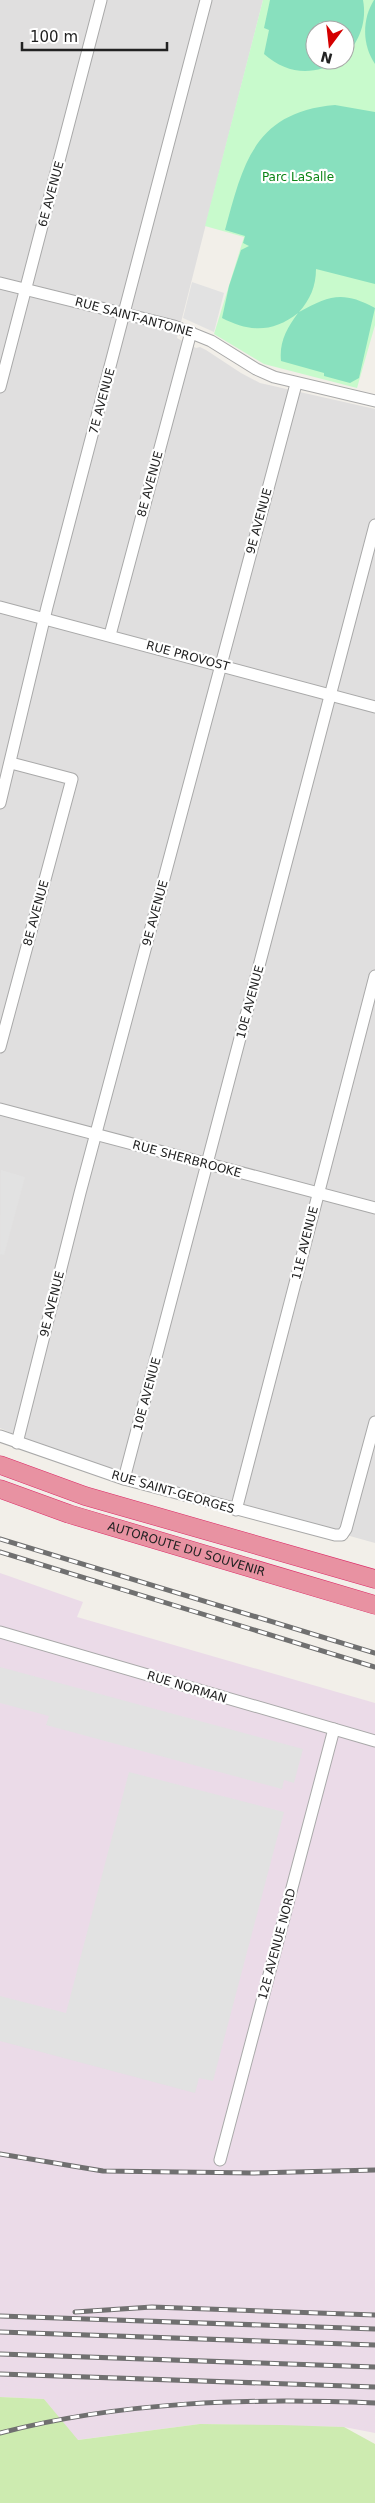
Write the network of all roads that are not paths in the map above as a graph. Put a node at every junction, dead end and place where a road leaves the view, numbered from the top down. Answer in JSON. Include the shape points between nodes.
{"nodes":[{"id":1,"x":101,"y":0,"type":"edge"},
{"id":2,"x":206,"y":0,"type":"edge"},
{"id":3,"x":0,"y":282,"type":"edge"},
{"id":4,"x":26,"y":289,"type":"junction"},
{"id":5,"x":125,"y":313,"type":"junction"},
{"id":6,"x":191,"y":332,"type":"junction"},
{"id":7,"x":296,"y":384,"type":"junction"},
{"id":8,"x":0,"y":387,"type":"edge"},
{"id":9,"x":375,"y":401,"type":"edge"},
{"id":10,"x":375,"y":525,"type":"edge"},
{"id":11,"x":0,"y":607,"type":"edge"},
{"id":12,"x":45,"y":618,"type":"junction"},
{"id":13,"x":110,"y":635,"type":"junction"},
{"id":14,"x":220,"y":664,"type":"junction"},
{"id":15,"x":332,"y":695,"type":"junction"},
{"id":16,"x":375,"y":707,"type":"edge"},
{"id":17,"x":11,"y":763,"type":"junction"},
{"id":18,"x":0,"y":803,"type":"edge"},
{"id":19,"x":375,"y":976,"type":"edge"},
{"id":20,"x":0,"y":1048,"type":"edge"},
{"id":21,"x":0,"y":1109,"type":"edge"},
{"id":22,"x":97,"y":1135,"type":"junction"},
{"id":23,"x":207,"y":1165,"type":"junction"},
{"id":24,"x":318,"y":1193,"type":"junction"},
{"id":25,"x":375,"y":1208,"type":"edge"},
{"id":26,"x":375,"y":1422,"type":"edge"},
{"id":27,"x":0,"y":1436,"type":"edge"},
{"id":28,"x":17,"y":1443,"type":"junction"},
{"id":29,"x":0,"y":1465,"type":"edge"},
{"id":30,"x":124,"y":1479,"type":"junction"},
{"id":31,"x":0,"y":1489,"type":"edge"},
{"id":32,"x":236,"y":1510,"type":"junction"},
{"id":33,"x":375,"y":1578,"type":"edge"},
{"id":34,"x":375,"y":1605,"type":"edge"},
{"id":35,"x":0,"y":1632,"type":"edge"},
{"id":36,"x":334,"y":1729,"type":"junction"},
{"id":37,"x":375,"y":1740,"type":"edge"},
{"id":38,"x":220,"y":2160,"type":"dead end"}],
"edges":[{"from":1,"to":4,"type":"street","name":"6E AVENUE"},
{"from":2,"to":5,"type":"street","name":"7E AVENUE"},
{"from":3,"to":4,"type":"street","name":"RUE SAINT-ANTOINE"},
{"from":4,"to":5,"type":"street","name":"RUE SAINT-ANTOINE"},
{"from":4,"to":8,"type":"street","name":"6E AVENUE"},
{"from":5,"to":6,"type":"street","name":"RUE SAINT-ANTOINE"},
{"from":5,"to":12,"type":"street","name":"7E AVENUE"},
{"from":6,"to":7,"type":"street","name":"RUE SAINT-ANTOINE","via":[[212,341],[256,370]]},
{"from":6,"to":13,"type":"street","name":"8E AVENUE"},
{"from":7,"to":9,"type":"street","name":"RUE SAINT-ANTOINE"},
{"from":7,"to":14,"type":"street","name":"9E AVENUE"},
{"from":10,"to":15,"type":"street","name":"10E AVENUE"},
{"from":11,"to":12,"type":"street","name":"RUE PROVOST"},
{"from":12,"to":13,"type":"street","name":"RUE PROVOST"},
{"from":12,"to":17,"type":"street","name":"7E AVENUE"},
{"from":13,"to":14,"type":"street","name":"RUE PROVOST"},
{"from":14,"to":15,"type":"street","name":"RUE PROVOST"},
{"from":14,"to":22,"type":"street","name":"9E AVENUE"},
{"from":15,"to":16,"type":"street","name":"RUE PROVOST"},
{"from":15,"to":23,"type":"street","name":"10E AVENUE"},
{"from":17,"to":18,"type":"street","name":"7E AVENUE"},
{"from":17,"to":20,"type":"street","name":"8E AVENUE","via":[[72,779]]},
{"from":19,"to":24,"type":"street","name":"11E AVENUE"},
{"from":21,"to":22,"type":"street","name":"RUE SHERBROOKE"},
{"from":22,"to":23,"type":"street","name":"RUE SHERBROOKE"},
{"from":22,"to":28,"type":"street","name":"9E AVENUE"},
{"from":23,"to":24,"type":"street","name":"RUE SHERBROOKE"},
{"from":23,"to":30,"type":"street","name":"10E AVENUE"},
{"from":24,"to":25,"type":"street","name":"RUE SHERBROOKE"},
{"from":24,"to":32,"type":"street","name":"11E AVENUE"},
{"from":26,"to":32,"type":"street","name":"RUE SAINT-GEORGES","via":[[342,1535]]},
{"from":27,"to":28,"type":"street","name":"RUE SAINT-GEORGES"},
{"from":28,"to":30,"type":"street","name":"RUE SAINT-GEORGES"},
{"from":29,"to":33,"type":"highway","name":"AUTOROUTE DU SOUVENIR","via":[[85,1496]]},
{"from":30,"to":32,"type":"street","name":"RUE SAINT-GEORGES"},
{"from":31,"to":34,"type":"highway","name":"AUTOROUTE DU SOUVENIR","via":[[69,1514]]},
{"from":35,"to":36,"type":"street","name":"RUE NORMAN"},
{"from":36,"to":37,"type":"street","name":"RUE NORMAN"},
{"from":36,"to":38,"type":"street","name":"12E AVENUE NORD"}]}
